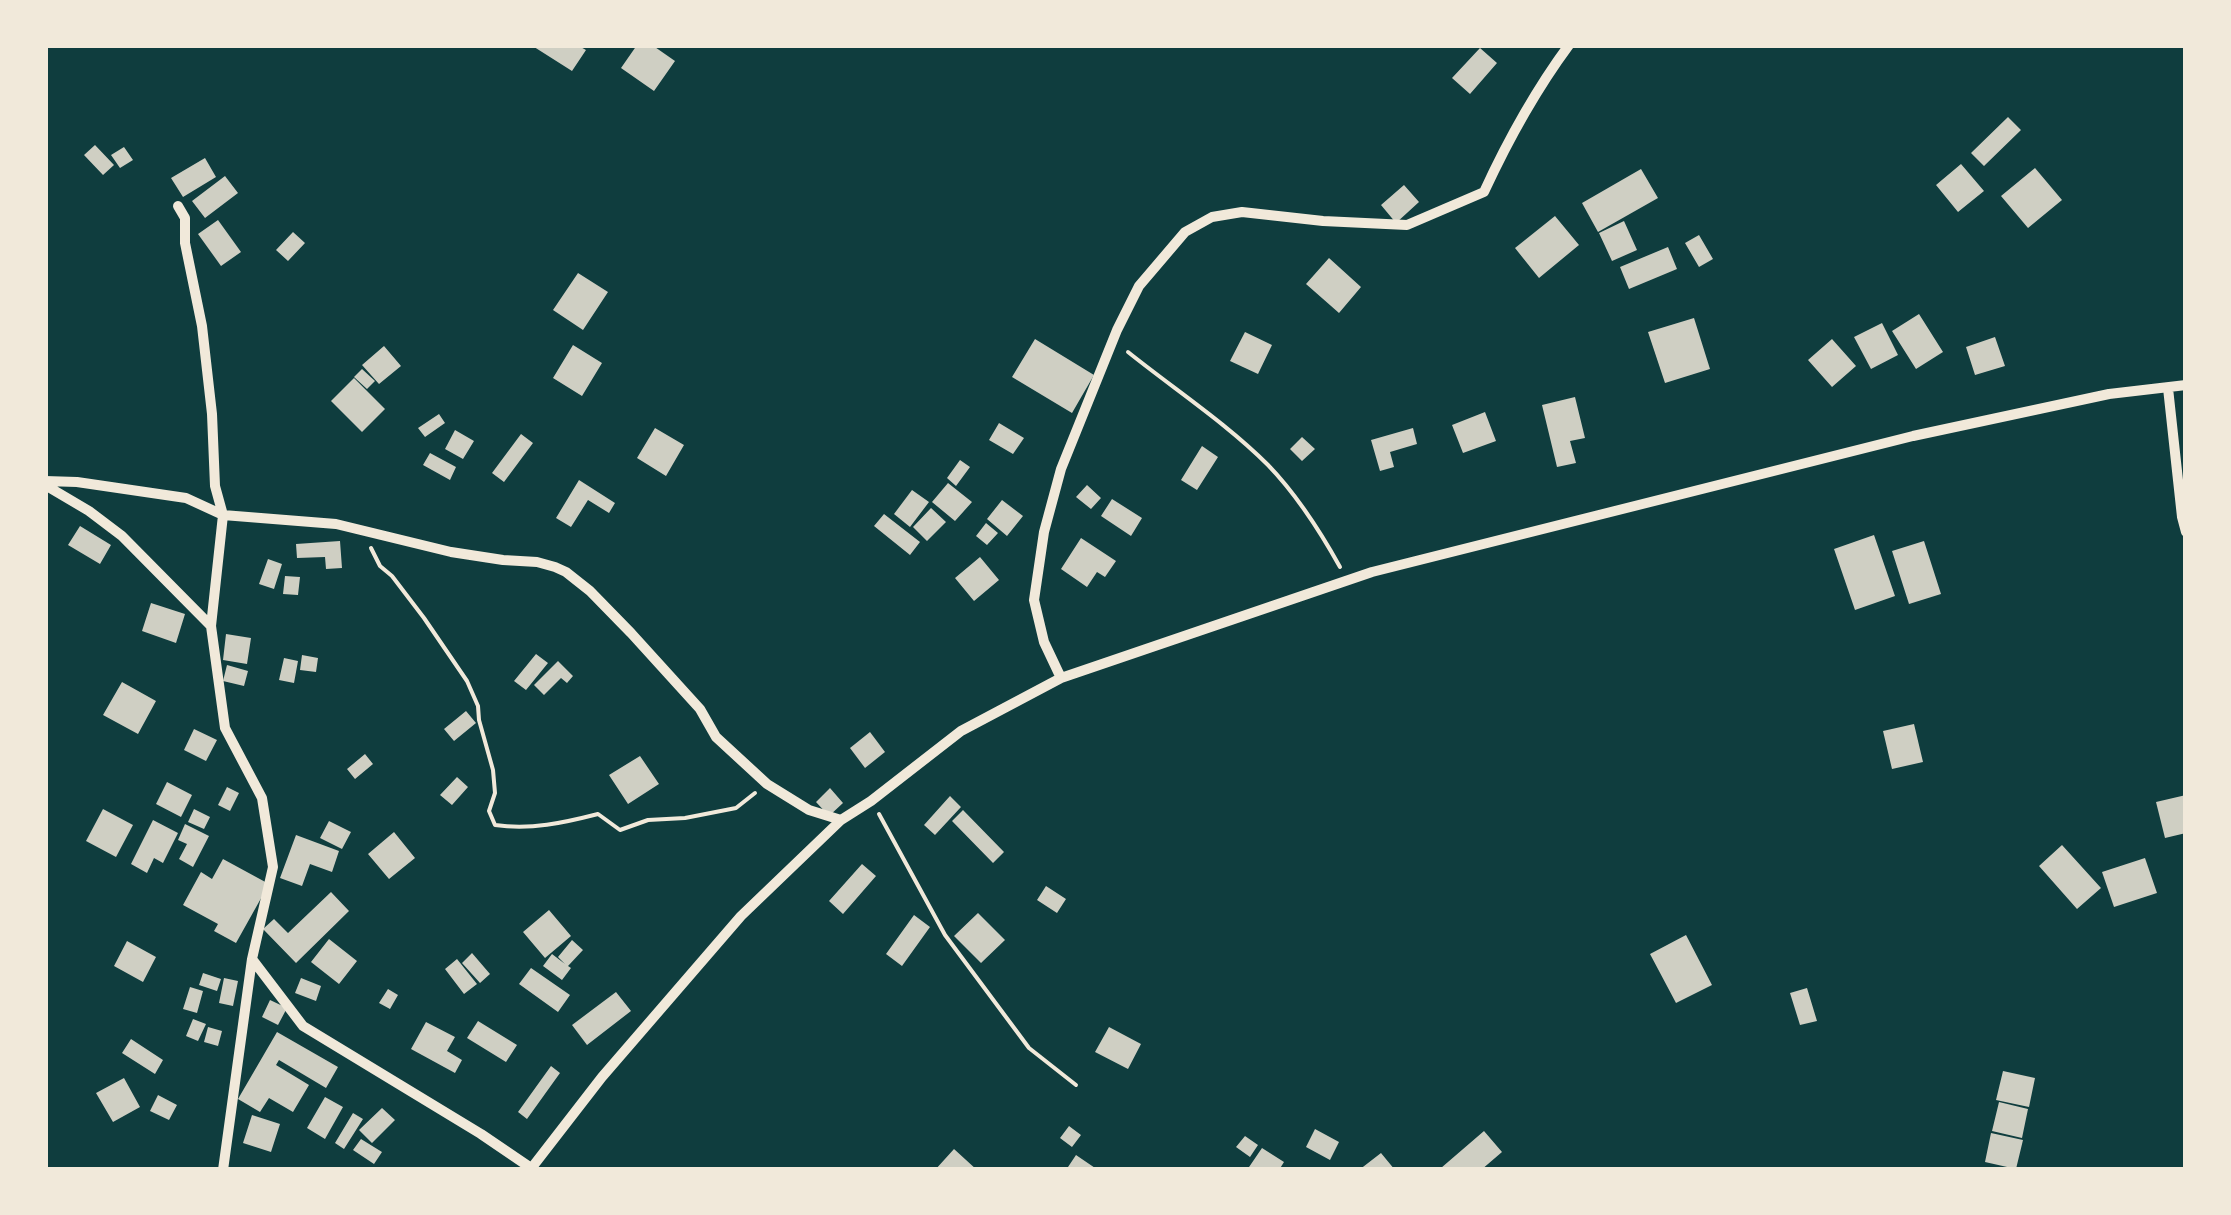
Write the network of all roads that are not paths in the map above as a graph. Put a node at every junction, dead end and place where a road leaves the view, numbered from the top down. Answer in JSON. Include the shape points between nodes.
{"nodes":[{"id":1,"x":1569,"y":45,"type":"edge"},
{"id":2,"x":178,"y":206,"type":"dead end"},
{"id":3,"x":2186,"y":385,"type":"edge"},
{"id":4,"x":2168,"y":388,"type":"junction"},
{"id":5,"x":45,"y":483,"type":"edge"},
{"id":6,"x":223,"y":515,"type":"junction"},
{"id":7,"x":2186,"y":532,"type":"edge"},
{"id":8,"x":211,"y":626,"type":"junction"},
{"id":9,"x":1060,"y":678,"type":"junction"},
{"id":10,"x":841,"y":820,"type":"junction"},
{"id":11,"x":252,"y":960,"type":"junction"},
{"id":12,"x":531,"y":1169,"type":"edge"},
{"id":13,"x":223,"y":1170,"type":"edge"}],
"edges":[{"from":1,"to":9,"type":"street","via":[[1512,133],[1484,192],[1407,225],[1242,212],[1212,218],[1185,232],[1139,286],[1062,469],[1044,532],[1034,600]]},
{"from":2,"to":6,"type":"street","via":[[202,326]]},
{"from":3,"to":4,"type":"street"},
{"from":4,"to":7,"type":"street"},
{"from":4,"to":9,"type":"street","via":[[2109,394],[1913,436],[1372,572]]},
{"from":5,"to":6,"type":"street","via":[[186,498]]},
{"from":5,"to":8,"type":"street","via":[[122,536]]},
{"from":6,"to":8,"type":"street"},
{"from":6,"to":10,"type":"street","via":[[336,524],[566,572],[631,633],[700,709],[716,737],[767,784],[809,810]]},
{"from":8,"to":11,"type":"street","via":[[224,728],[262,798],[273,867]]},
{"from":9,"to":10,"type":"street","via":[[961,731]]},
{"from":10,"to":12,"type":"street","via":[[741,916]]},
{"from":11,"to":12,"type":"street","via":[[304,1026]]},
{"from":11,"to":13,"type":"street"}]}
